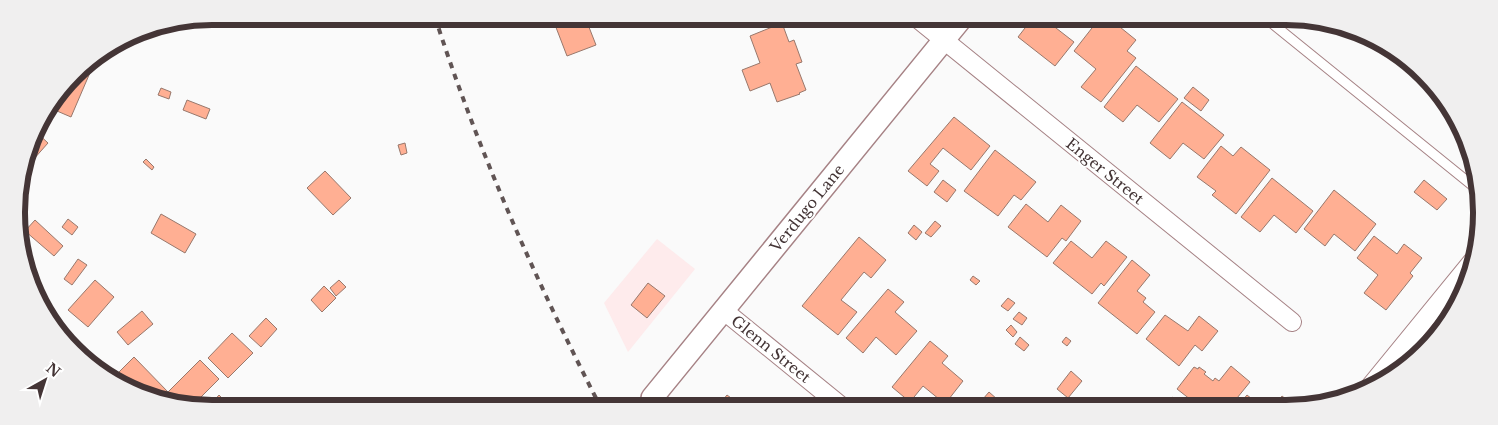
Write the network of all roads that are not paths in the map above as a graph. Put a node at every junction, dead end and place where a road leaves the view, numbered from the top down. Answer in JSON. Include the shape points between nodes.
{"nodes":[{"id":1,"x":925,"y":25,"type":"edge"},
{"id":2,"x":956,"y":25,"type":"edge"},
{"id":3,"x":1274,"y":25,"type":"edge"},
{"id":4,"x":944,"y":40,"type":"junction"},
{"id":5,"x":1470,"y":184,"type":"edge"},
{"id":6,"x":1463,"y":273,"type":"edge"},
{"id":7,"x":723,"y":310,"type":"junction"},
{"id":8,"x":1292,"y":322,"type":"dead end"},
{"id":9,"x":1382,"y":373,"type":"edge"},
{"id":10,"x":652,"y":398,"type":"dead end"},
{"id":11,"x":834,"y":400,"type":"edge"}],
"edges":[{"from":1,"to":4,"type":"street","name":"Enger Street"},
{"from":2,"to":4,"type":"street","name":"Verdugo Lane"},
{"from":3,"to":5,"type":"lane"},
{"from":4,"to":7,"type":"street","name":"Verdugo Lane"},
{"from":4,"to":8,"type":"street","name":"Enger Street"},
{"from":6,"to":9,"type":"street"},
{"from":7,"to":10,"type":"street","name":"Verdugo Lane"},
{"from":7,"to":11,"type":"street","name":"Glenn Street"}]}
